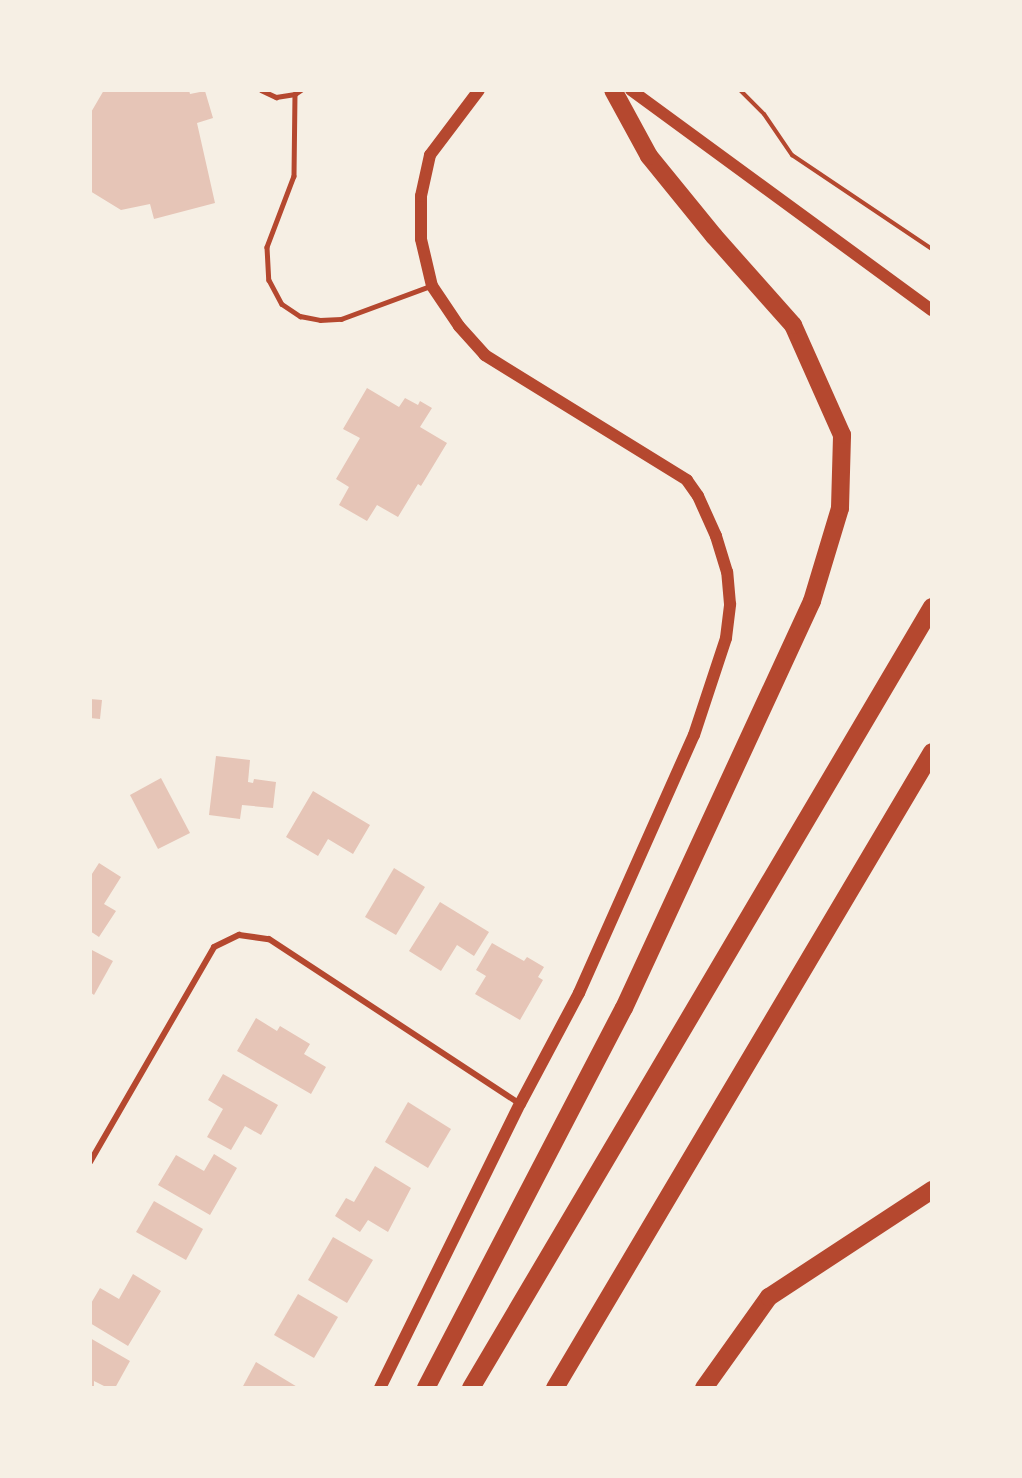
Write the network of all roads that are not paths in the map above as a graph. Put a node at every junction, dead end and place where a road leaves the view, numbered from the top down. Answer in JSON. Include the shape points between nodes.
{"nodes":[{"id":1,"x":261,"y":90,"type":"edge"},
{"id":2,"x":301,"y":90,"type":"edge"},
{"id":3,"x":479,"y":90,"type":"edge"},
{"id":4,"x":613,"y":90,"type":"edge"},
{"id":5,"x":631,"y":90,"type":"edge"},
{"id":6,"x":296,"y":94,"type":"junction"},
{"id":7,"x":432,"y":285,"type":"junction"},
{"id":8,"x":932,"y":310,"type":"edge"},
{"id":9,"x":932,"y":608,"type":"edge"},
{"id":10,"x":932,"y":752,"type":"edge"},
{"id":11,"x":520,"y":1104,"type":"junction"},
{"id":12,"x":90,"y":1162,"type":"edge"},
{"id":13,"x":932,"y":1191,"type":"edge"},
{"id":14,"x":380,"y":1388,"type":"edge"},
{"id":15,"x":426,"y":1388,"type":"edge"},
{"id":16,"x":471,"y":1388,"type":"edge"},
{"id":17,"x":555,"y":1388,"type":"edge"},
{"id":18,"x":704,"y":1388,"type":"edge"}],
"edges":[{"from":1,"to":6,"type":"lane","via":[[276,96]]},
{"from":2,"to":6,"type":"lane"},
{"from":3,"to":7,"type":"main road","via":[[430,155],[421,196],[421,239]]},
{"from":4,"to":15,"type":"highway","via":[[649,156],[793,324],[842,435],[840,508],[812,601],[629,997]]},
{"from":5,"to":8,"type":"main road"},
{"from":6,"to":7,"type":"lane","via":[[294,176],[267,247],[269,280],[282,304],[300,316],[341,319]]},
{"from":7,"to":11,"type":"main road","via":[[459,326],[485,355],[687,480],[716,536],[727,572],[730,604],[726,638],[694,735],[579,993]]},
{"from":9,"to":16,"type":"highway"},
{"from":10,"to":17,"type":"highway"},
{"from":11,"to":12,"type":"street","via":[[269,939],[239,935],[214,947]]},
{"from":11,"to":14,"type":"main road"},
{"from":13,"to":18,"type":"highway","via":[[769,1298]]}]}
